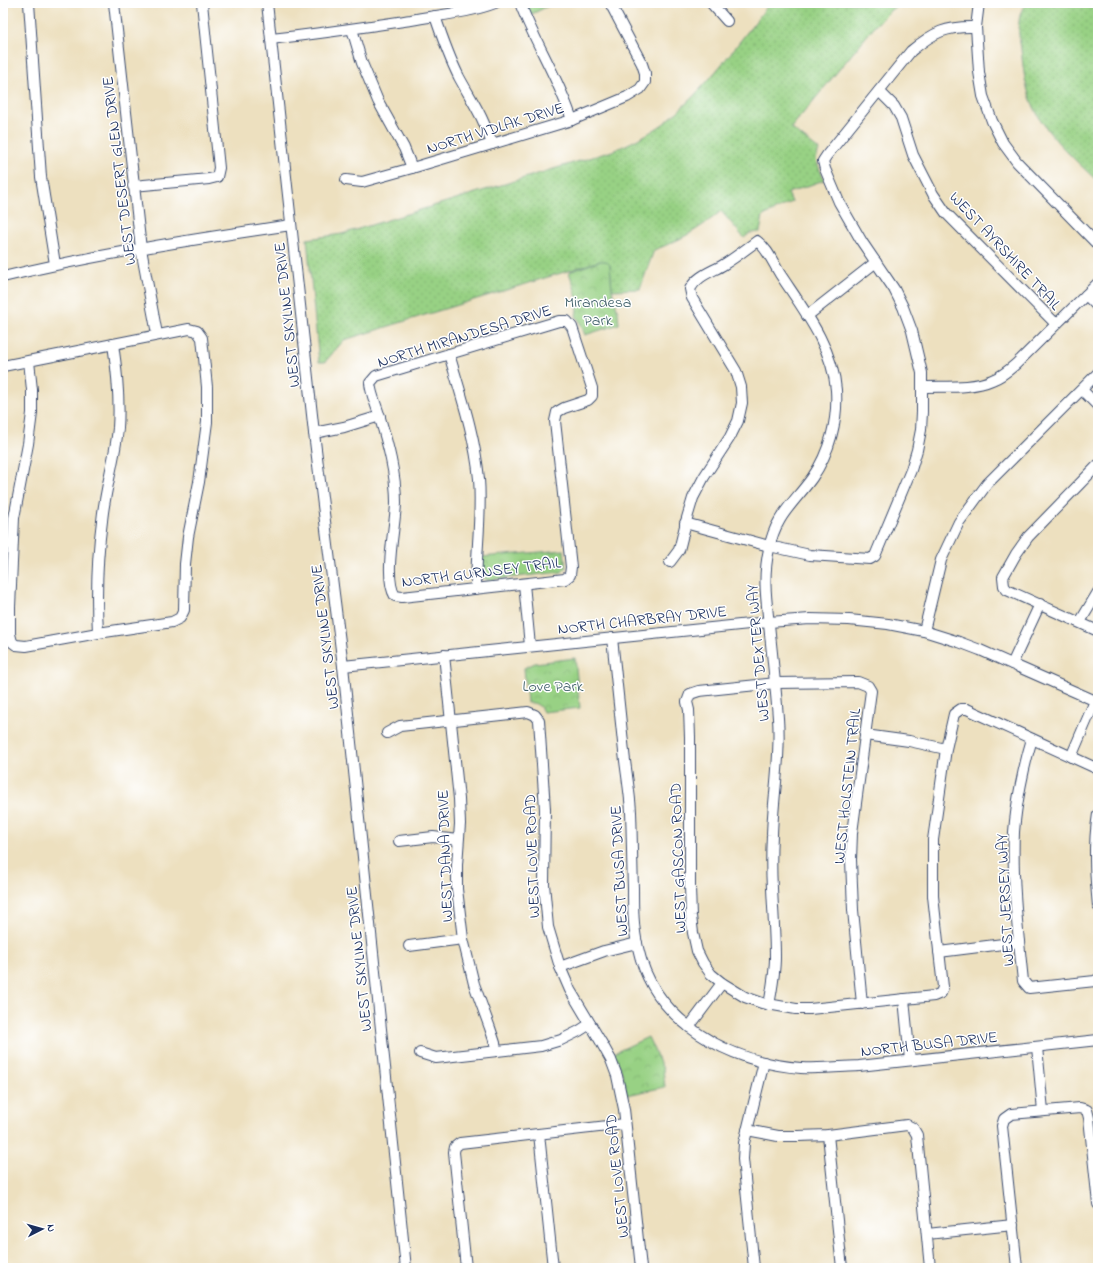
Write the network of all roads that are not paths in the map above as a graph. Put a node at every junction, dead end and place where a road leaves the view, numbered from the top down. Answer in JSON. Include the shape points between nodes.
{"nodes":[{"id":1,"x":28,"y":3,"type":"edge"},
{"id":2,"x":114,"y":3,"type":"edge"},
{"id":3,"x":202,"y":3,"type":"edge"},
{"id":4,"x":267,"y":3,"type":"edge"},
{"id":5,"x":495,"y":3,"type":"edge"},
{"id":6,"x":520,"y":3,"type":"edge"},
{"id":7,"x":610,"y":3,"type":"edge"},
{"id":8,"x":711,"y":3,"type":"edge"},
{"id":9,"x":980,"y":3,"type":"edge"},
{"id":10,"x":435,"y":16,"type":"junction"},
{"id":11,"x":727,"y":21,"type":"dead end"},
{"id":12,"x":976,"y":27,"type":"junction"},
{"id":13,"x":352,"y":29,"type":"junction"},
{"id":14,"x":271,"y":39,"type":"junction"},
{"id":15,"x":879,"y":91,"type":"junction"},
{"id":16,"x":572,"y":120,"type":"junction"},
{"id":17,"x":492,"y":144,"type":"junction"},
{"id":18,"x":412,"y":168,"type":"junction"},
{"id":19,"x":346,"y":180,"type":"dead end"},
{"id":20,"x":133,"y":186,"type":"junction"},
{"id":21,"x":291,"y":226,"type":"junction"},
{"id":22,"x":1098,"y":245,"type":"edge"},
{"id":23,"x":141,"y":249,"type":"junction"},
{"id":24,"x":876,"y":262,"type":"junction"},
{"id":25,"x":55,"y":264,"type":"junction"},
{"id":26,"x":3,"y":276,"type":"edge"},
{"id":27,"x":1098,"y":283,"type":"edge"},
{"id":28,"x":1086,"y":295,"type":"junction"},
{"id":29,"x":1098,"y":307,"type":"edge"},
{"id":30,"x":807,"y":316,"type":"junction"},
{"id":31,"x":1056,"y":324,"type":"junction"},
{"id":32,"x":157,"y":334,"type":"junction"},
{"id":33,"x":113,"y":344,"type":"junction"},
{"id":34,"x":449,"y":354,"type":"junction"},
{"id":35,"x":29,"y":361,"type":"junction"},
{"id":36,"x":3,"y":366,"type":"edge"},
{"id":37,"x":1098,"y":373,"type":"edge"},
{"id":38,"x":922,"y":387,"type":"junction"},
{"id":39,"x":1082,"y":390,"type":"junction"},
{"id":40,"x":1098,"y":406,"type":"edge"},
{"id":41,"x":380,"y":416,"type":"junction"},
{"id":42,"x":314,"y":432,"type":"junction"},
{"id":43,"x":1098,"y":465,"type":"edge"},
{"id":44,"x":685,"y":523,"type":"junction"},
{"id":45,"x":769,"y":546,"type":"junction"},
{"id":46,"x":670,"y":562,"type":"dead end"},
{"id":47,"x":570,"y":575,"type":"joint"},
{"id":48,"x":524,"y":584,"type":"junction"},
{"id":49,"x":476,"y":589,"type":"junction"},
{"id":50,"x":1098,"y":592,"type":"edge"},
{"id":51,"x":1040,"y":604,"type":"junction"},
{"id":52,"x":769,"y":622,"type":"junction"},
{"id":53,"x":1080,"y":622,"type":"junction"},
{"id":54,"x":1098,"y":631,"type":"edge"},
{"id":55,"x":924,"y":632,"type":"junction"},
{"id":56,"x":98,"y":633,"type":"junction"},
{"id":57,"x":612,"y":638,"type":"junction"},
{"id":58,"x":530,"y":646,"type":"junction"},
{"id":59,"x":444,"y":655,"type":"junction"},
{"id":60,"x":1012,"y":664,"type":"junction"},
{"id":61,"x":343,"y":666,"type":"junction"},
{"id":62,"x":776,"y":683,"type":"junction"},
{"id":63,"x":1097,"y":702,"type":"edge"},
{"id":64,"x":451,"y":720,"type":"junction"},
{"id":65,"x":387,"y":733,"type":"dead end"},
{"id":66,"x":865,"y":734,"type":"junction"},
{"id":67,"x":1032,"y":739,"type":"junction"},
{"id":68,"x":946,"y":749,"type":"junction"},
{"id":69,"x":1071,"y":757,"type":"junction"},
{"id":70,"x":1098,"y":769,"type":"edge"},
{"id":71,"x":1098,"y":814,"type":"edge"},
{"id":72,"x":458,"y":840,"type":"junction"},
{"id":73,"x":399,"y":841,"type":"dead end"},
{"id":74,"x":1098,"y":906,"type":"edge"},
{"id":75,"x":463,"y":939,"type":"junction"},
{"id":76,"x":1019,"y":942,"type":"junction"},
{"id":77,"x":637,"y":943,"type":"junction"},
{"id":78,"x":409,"y":946,"type":"dead end"},
{"id":79,"x":939,"y":952,"type":"junction"},
{"id":80,"x":560,"y":967,"type":"junction"},
{"id":81,"x":1098,"y":980,"type":"edge"},
{"id":82,"x":722,"y":984,"type":"junction"},
{"id":83,"x":904,"y":999,"type":"junction"},
{"id":84,"x":862,"y":1004,"type":"junction"},
{"id":85,"x":769,"y":1005,"type":"junction"},
{"id":86,"x":590,"y":1024,"type":"junction"},
{"id":87,"x":689,"y":1027,"type":"junction"},
{"id":88,"x":1098,"y":1040,"type":"edge"},
{"id":89,"x":1037,"y":1047,"type":"junction"},
{"id":90,"x":496,"y":1051,"type":"junction"},
{"id":91,"x":420,"y":1052,"type":"dead end"},
{"id":92,"x":910,"y":1060,"type":"junction"},
{"id":93,"x":764,"y":1062,"type":"junction"},
{"id":94,"x":1044,"y":1112,"type":"junction"},
{"id":95,"x":625,"y":1124,"type":"junction"},
{"id":96,"x":747,"y":1130,"type":"junction"},
{"id":97,"x":539,"y":1134,"type":"junction"},
{"id":98,"x":828,"y":1135,"type":"junction"},
{"id":99,"x":1097,"y":1175,"type":"edge"},
{"id":100,"x":1098,"y":1204,"type":"edge"},
{"id":101,"x":1013,"y":1225,"type":"junction"},
{"id":102,"x":927,"y":1234,"type":"junction"},
{"id":103,"x":406,"y":1268,"type":"edge"},
{"id":104,"x":466,"y":1268,"type":"edge"},
{"id":105,"x":553,"y":1268,"type":"edge"},
{"id":106,"x":641,"y":1268,"type":"edge"},
{"id":107,"x":754,"y":1268,"type":"edge"},
{"id":108,"x":842,"y":1268,"type":"edge"},
{"id":109,"x":930,"y":1268,"type":"edge"},
{"id":110,"x":1017,"y":1268,"type":"edge"}],
"edges":[{"from":1,"to":25,"type":"street","via":[[42,177]]},
{"from":2,"to":20,"type":"street","name":"WEST DESERT GLEN DRIVE"},
{"from":3,"to":20,"type":"street","via":[[219,168],[217,177]]},
{"from":4,"to":14,"type":"street","name":"WEST SKYLINE DRIVE"},
{"from":5,"to":10,"type":"street"},
{"from":6,"to":16,"type":"street","via":[[534,37],[559,84]]},
{"from":7,"to":16,"type":"street","name":"NORTH VIDLAK DRIVE","via":[[642,64],[645,82],[640,89],[627,96]]},
{"from":8,"to":11,"type":"street"},
{"from":9,"to":12,"type":"street"},
{"from":10,"to":13,"type":"street"},
{"from":10,"to":17,"type":"street","via":[[446,49],[487,128]]},
{"from":12,"to":15,"type":"street","via":[[960,26],[936,32],[911,51]]},
{"from":12,"to":22,"type":"street","via":[[983,96],[1003,144],[1017,162]]},
{"from":13,"to":14,"type":"street"},
{"from":13,"to":18,"type":"street","via":[[362,63]]},
{"from":14,"to":21,"type":"street","name":"WEST SKYLINE DRIVE"},
{"from":15,"to":24,"type":"street","via":[[824,161],[839,202]]},
{"from":15,"to":31,"type":"street","name":"WEST AYRSHIRE TRAIL","via":[[894,106],[901,118],[913,155],[946,213]]},
{"from":16,"to":17,"type":"street","name":"NORTH VIDLAK DRIVE"},
{"from":17,"to":18,"type":"street","name":"NORTH VIDLAK DRIVE"},
{"from":18,"to":19,"type":"street","name":"NORTH VIDLAK DRIVE","via":[[362,182]]},
{"from":20,"to":23,"type":"street","name":"WEST DESERT GLEN DRIVE"},
{"from":21,"to":23,"type":"street"},
{"from":21,"to":42,"type":"street","name":"WEST SKYLINE DRIVE"},
{"from":23,"to":25,"type":"street"},
{"from":23,"to":32,"type":"street","name":"WEST DESERT GLEN DRIVE"},
{"from":24,"to":30,"type":"street"},
{"from":24,"to":38,"type":"street","via":[[903,307],[918,355]]},
{"from":25,"to":26,"type":"street"},
{"from":27,"to":28,"type":"street"},
{"from":28,"to":29,"type":"street"},
{"from":28,"to":31,"type":"street"},
{"from":30,"to":44,"type":"street","name":"WEST DEXTER WAY","via":[[764,246],[757,241],[693,283],[690,289],[692,298],[736,371],[742,403],[738,421],[730,438],[704,477],[693,498]]},
{"from":30,"to":45,"type":"street","name":"WEST DEXTER WAY","via":[[832,366],[837,405],[835,424],[822,461],[779,520]]},
{"from":31,"to":38,"type":"street","via":[[1005,374],[992,381],[976,385]]},
{"from":32,"to":33,"type":"street"},
{"from":32,"to":56,"type":"street","via":[[195,330],[202,338],[207,387],[207,422],[185,564],[184,610],[180,618],[172,622]]},
{"from":33,"to":35,"type":"street"},
{"from":33,"to":56,"type":"street","via":[[117,370],[118,428],[99,544]]},
{"from":34,"to":41,"type":"street","name":"NORTH MIRANDESA DRIVE","via":[[376,376],[370,383]]},
{"from":34,"to":47,"type":"street","name":"NORTH MIRANDESA DRIVE","via":[[559,321],[567,321],[572,327],[592,388],[592,396],[557,412],[555,421]]},
{"from":34,"to":49,"type":"street","via":[[472,432],[479,481]]},
{"from":35,"to":36,"type":"street"},
{"from":35,"to":56,"type":"street","via":[[32,412],[14,518],[10,607],[12,642],[26,646]]},
{"from":37,"to":39,"type":"street"},
{"from":38,"to":45,"type":"street","via":[[921,430],[917,450],[875,556],[870,559],[810,555]]},
{"from":39,"to":40,"type":"street"},
{"from":39,"to":55,"type":"street","via":[[987,484],[959,522],[941,560]]},
{"from":41,"to":42,"type":"street","via":[[344,427]]},
{"from":41,"to":49,"type":"street","name":"NORTH GURNSEY TRAIL","via":[[395,482],[396,503],[390,556],[392,591],[395,596],[402,597]]},
{"from":42,"to":61,"type":"street","name":"WEST SKYLINE DRIVE"},
{"from":43,"to":51,"type":"street","via":[[1028,537],[1003,577],[1007,590]]},
{"from":44,"to":45,"type":"street"},
{"from":44,"to":46,"type":"street","via":[[679,550]]},
{"from":45,"to":52,"type":"street","name":"WEST DEXTER WAY","via":[[764,581]]},
{"from":47,"to":48,"type":"street","name":"NORTH GURNSEY TRAIL","via":[[565,579]]},
{"from":48,"to":49,"type":"street","name":"NORTH GURNSEY TRAIL"},
{"from":48,"to":58,"type":"street"},
{"from":50,"to":53,"type":"street"},
{"from":51,"to":53,"type":"street"},
{"from":51,"to":60,"type":"street"},
{"from":52,"to":55,"type":"street","name":"NORTH CHARBRAY DRIVE","via":[[849,620],[888,624]]},
{"from":52,"to":57,"type":"street","name":"NORTH CHARBRAY DRIVE"},
{"from":52,"to":62,"type":"street","name":"WEST DEXTER WAY"},
{"from":53,"to":54,"type":"street"},
{"from":55,"to":60,"type":"street","name":"NORTH CHARBRAY DRIVE","via":[[959,642]]},
{"from":57,"to":58,"type":"street","name":"NORTH CHARBRAY DRIVE"},
{"from":57,"to":77,"type":"street","name":"WEST BUSA DRIVE","via":[[631,810],[634,921]]},
{"from":58,"to":59,"type":"street","name":"NORTH CHARBRAY DRIVE"},
{"from":59,"to":61,"type":"street","name":"NORTH CHARBRAY DRIVE"},
{"from":59,"to":64,"type":"street","name":"WEST DANA DRIVE"},
{"from":60,"to":63,"type":"street","name":"NORTH CHARBRAY DRIVE"},
{"from":61,"to":103,"type":"street","name":"WEST SKYLINE DRIVE"},
{"from":62,"to":66,"type":"street","name":"WEST HOLSTEIN TRAIL","via":[[858,682],[868,686],[871,691]]},
{"from":62,"to":82,"type":"street","name":"WEST GASCON ROAD","via":[[699,691],[690,694],[687,702],[690,737],[690,887],[693,934],[703,963]]},
{"from":62,"to":85,"type":"street","name":"WEST DEXTER WAY","via":[[780,750],[773,805],[771,886],[776,958]]},
{"from":63,"to":69,"type":"street"},
{"from":64,"to":65,"type":"street","via":[[400,726]]},
{"from":64,"to":72,"type":"street","name":"WEST DANA DRIVE","via":[[459,799]]},
{"from":64,"to":80,"type":"street","name":"WEST LOVE ROAD","via":[[528,712],[539,720],[546,809],[544,884],[548,927]]},
{"from":66,"to":68,"type":"street"},
{"from":66,"to":84,"type":"street","name":"WEST HOLSTEIN TRAIL","via":[[851,860]]},
{"from":67,"to":68,"type":"street","via":[[967,709],[961,709],[954,714]]},
{"from":67,"to":69,"type":"street"},
{"from":67,"to":76,"type":"street","name":"WEST JERSEY WAY","via":[[1014,830],[1014,881]]},
{"from":68,"to":79,"type":"street","via":[[933,840],[933,896]]},
{"from":69,"to":70,"type":"street"},
{"from":71,"to":74,"type":"street","via":[[1095,829]]},
{"from":72,"to":73,"type":"street","via":[[433,837]]},
{"from":72,"to":75,"type":"street","name":"WEST DANA DRIVE","via":[[457,889]]},
{"from":75,"to":78,"type":"street"},
{"from":75,"to":90,"type":"street","name":"WEST DANA DRIVE","via":[[474,984],[493,1035]]},
{"from":76,"to":79,"type":"street"},
{"from":76,"to":81,"type":"street","name":"WEST JERSEY WAY","via":[[1023,981],[1029,988]]},
{"from":77,"to":80,"type":"street","via":[[604,951]]},
{"from":77,"to":87,"type":"street","name":"WEST BUSA DRIVE","via":[[653,987],[666,1006]]},
{"from":79,"to":83,"type":"street","name":"WEST GASCON ROAD","via":[[943,987],[941,993]]},
{"from":80,"to":86,"type":"street","name":"WEST LOVE ROAD"},
{"from":82,"to":85,"type":"street","name":"WEST GASCON ROAD","via":[[745,997]]},
{"from":82,"to":87,"type":"street"},
{"from":83,"to":84,"type":"street","name":"WEST GASCON ROAD"},
{"from":83,"to":92,"type":"street"},
{"from":84,"to":85,"type":"street","name":"WEST GASCON ROAD","via":[[810,1009]]},
{"from":86,"to":90,"type":"street","via":[[561,1040],[541,1046]]},
{"from":86,"to":95,"type":"street","name":"WEST LOVE ROAD","via":[[611,1060],[617,1076]]},
{"from":87,"to":93,"type":"street","name":"WEST BUSA DRIVE","via":[[722,1048]]},
{"from":88,"to":89,"type":"street","name":"NORTH BUSA DRIVE"},
{"from":89,"to":92,"type":"street","name":"NORTH BUSA DRIVE"},
{"from":89,"to":94,"type":"street"},
{"from":90,"to":91,"type":"street","via":[[436,1058]]},
{"from":92,"to":93,"type":"street","name":"NORTH BUSA DRIVE","via":[[829,1068],[801,1068]]},
{"from":93,"to":96,"type":"street"},
{"from":94,"to":99,"type":"street","via":[[1080,1108],[1087,1110]]},
{"from":94,"to":101,"type":"street","via":[[1011,1114],[1004,1119],[1002,1126]]},
{"from":95,"to":97,"type":"street"},
{"from":95,"to":106,"type":"street","name":"WEST LOVE ROAD"},
{"from":96,"to":98,"type":"street","via":[[778,1136]]},
{"from":96,"to":107,"type":"street","via":[[743,1159]]},
{"from":97,"to":104,"type":"street","via":[[460,1143],[455,1147]]},
{"from":97,"to":105,"type":"street"},
{"from":98,"to":102,"type":"street","via":[[907,1125],[913,1128],[916,1135]]},
{"from":98,"to":108,"type":"street"},
{"from":99,"to":100,"type":"street"},
{"from":101,"to":102,"type":"street"},
{"from":101,"to":110,"type":"street"},
{"from":102,"to":109,"type":"street"}]}
